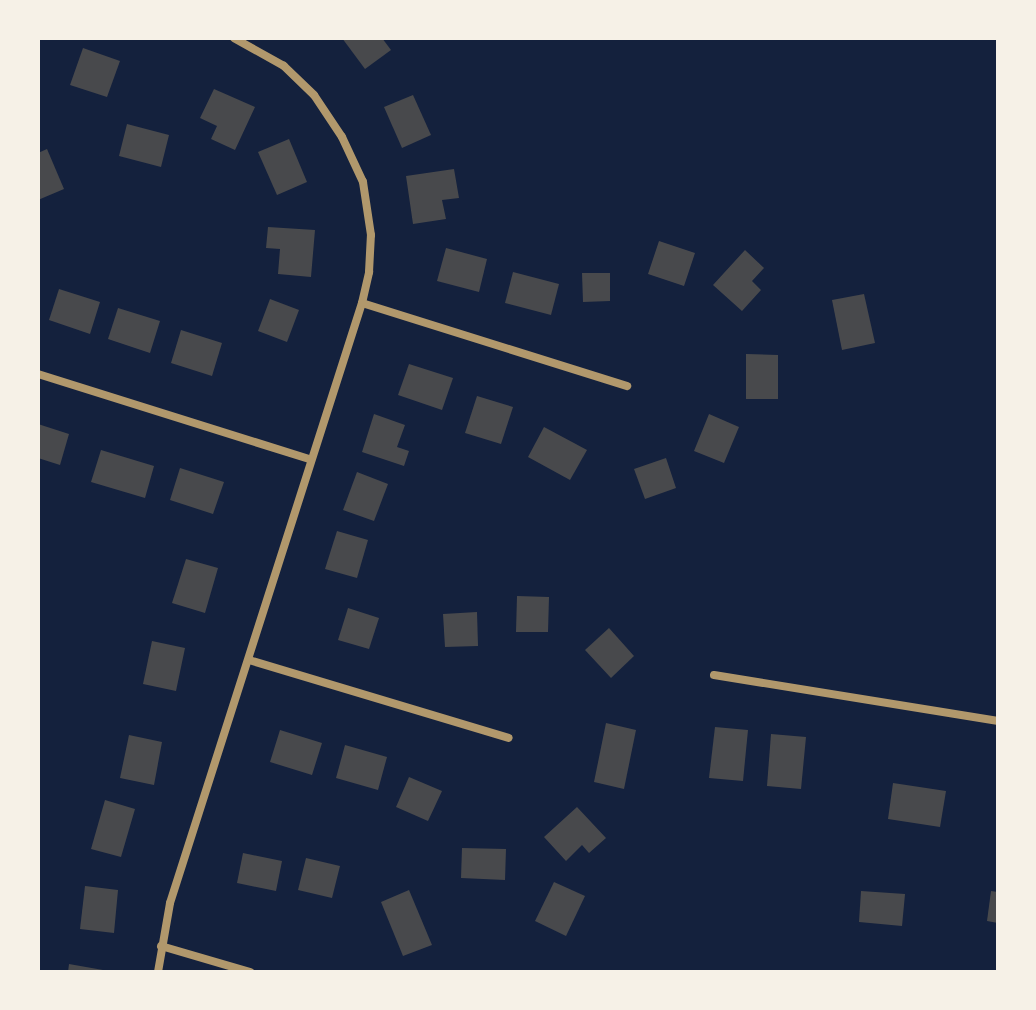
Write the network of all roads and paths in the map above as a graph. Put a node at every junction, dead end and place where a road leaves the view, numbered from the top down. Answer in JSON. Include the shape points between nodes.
{"nodes":[{"id":1,"x":234,"y":38,"type":"edge"},
{"id":2,"x":362,"y":303,"type":"junction"},
{"id":3,"x":38,"y":374,"type":"edge"},
{"id":4,"x":627,"y":386,"type":"dead end"},
{"id":5,"x":310,"y":459,"type":"junction"},
{"id":6,"x":249,"y":660,"type":"junction"},
{"id":7,"x":714,"y":675,"type":"dead end"},
{"id":8,"x":998,"y":721,"type":"edge"},
{"id":9,"x":509,"y":738,"type":"dead end"},
{"id":10,"x":161,"y":946,"type":"junction"},
{"id":11,"x":158,"y":972,"type":"edge"},
{"id":12,"x":250,"y":972,"type":"edge"}],
"edges":[{"from":1,"to":2,"type":"street","via":[[284,66],[314,95],[342,137],[363,182],[371,235]]},
{"from":2,"to":4,"type":"street"},
{"from":2,"to":5,"type":"street"},
{"from":3,"to":5,"type":"street"},
{"from":5,"to":6,"type":"street"},
{"from":6,"to":9,"type":"street"},
{"from":6,"to":10,"type":"street","via":[[170,903]]},
{"from":7,"to":8,"type":"street"},
{"from":10,"to":11,"type":"street"},
{"from":10,"to":12,"type":"street"}]}
